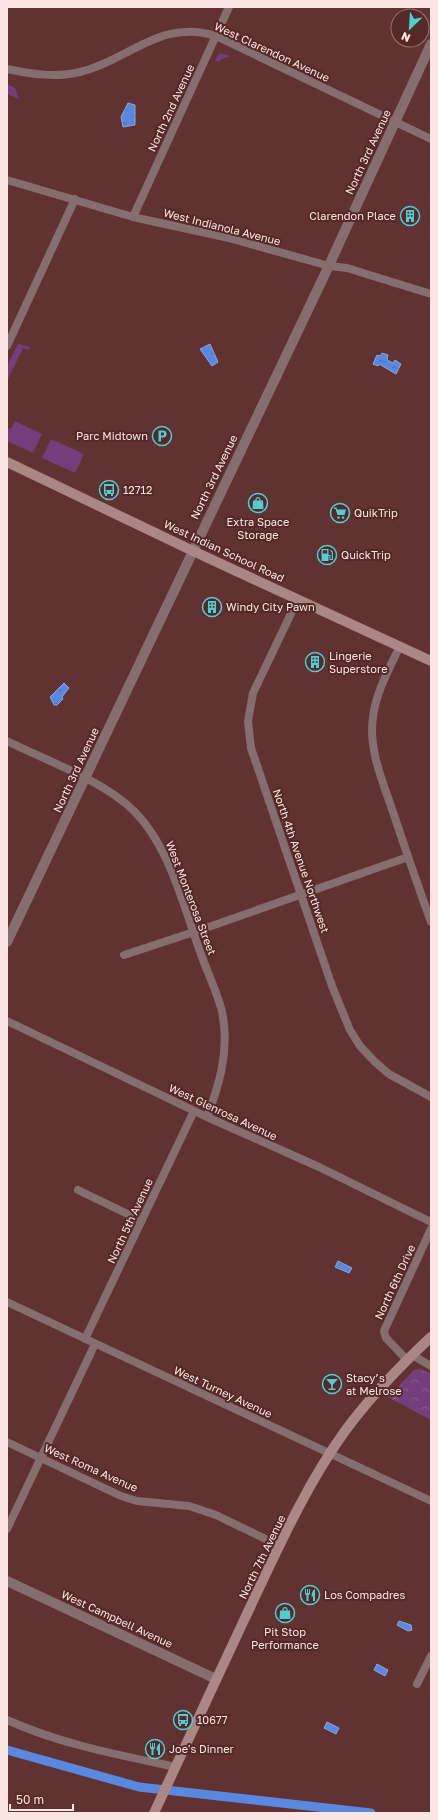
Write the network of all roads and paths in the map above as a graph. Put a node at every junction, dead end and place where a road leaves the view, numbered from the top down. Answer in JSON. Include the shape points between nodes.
{"nodes":[{"id":1,"x":229,"y":7,"type":"edge"},
{"id":2,"x":216,"y":36,"type":"junction"},
{"id":3,"x":431,"y":44,"type":"edge"},
{"id":4,"x":7,"y":69,"type":"edge"},
{"id":5,"x":396,"y":122,"type":"junction"},
{"id":6,"x":431,"y":139,"type":"edge"},
{"id":7,"x":7,"y":180,"type":"edge"},
{"id":8,"x":75,"y":199,"type":"junction"},
{"id":9,"x":133,"y":217,"type":"junction"},
{"id":10,"x":329,"y":266,"type":"junction"},
{"id":11,"x":431,"y":294,"type":"edge"},
{"id":12,"x":7,"y":346,"type":"edge"},
{"id":13,"x":7,"y":462,"type":"edge"},
{"id":14,"x":193,"y":551,"type":"junction"},
{"id":15,"x":298,"y":599,"type":"junction"},
{"id":16,"x":400,"y":646,"type":"junction"},
{"id":17,"x":431,"y":661,"type":"edge"},
{"id":18,"x":7,"y":741,"type":"edge"},
{"id":19,"x":84,"y":778,"type":"junction"},
{"id":20,"x":408,"y":857,"type":"junction"},
{"id":21,"x":302,"y":894,"type":"junction"},
{"id":22,"x":431,"y":922,"type":"edge"},
{"id":23,"x":193,"y":933,"type":"junction"},
{"id":24,"x":7,"y":942,"type":"edge"},
{"id":25,"x":124,"y":955,"type":"dead end"},
{"id":26,"x":7,"y":1021,"type":"edge"},
{"id":27,"x":431,"y":1097,"type":"edge"},
{"id":28,"x":194,"y":1111,"type":"junction"},
{"id":29,"x":207,"y":1118,"type":"junction"},
{"id":30,"x":78,"y":1190,"type":"dead end"},
{"id":31,"x":142,"y":1221,"type":"junction"},
{"id":32,"x":431,"y":1222,"type":"edge"},
{"id":33,"x":431,"y":1229,"type":"edge"},
{"id":34,"x":7,"y":1302,"type":"edge"},
{"id":35,"x":431,"y":1337,"type":"edge"},
{"id":36,"x":85,"y":1339,"type":"junction"},
{"id":37,"x":95,"y":1344,"type":"junction"},
{"id":38,"x":409,"y":1357,"type":"junction"},
{"id":39,"x":431,"y":1366,"type":"edge"},
{"id":40,"x":7,"y":1442,"type":"edge"},
{"id":41,"x":330,"y":1454,"type":"junction"},
{"id":42,"x":41,"y":1458,"type":"junction"},
{"id":43,"x":431,"y":1501,"type":"edge"},
{"id":44,"x":7,"y":1528,"type":"edge"},
{"id":45,"x":280,"y":1546,"type":"junction"},
{"id":46,"x":7,"y":1581,"type":"edge"},
{"id":47,"x":431,"y":1656,"type":"edge"},
{"id":48,"x":216,"y":1679,"type":"junction"},
{"id":49,"x":417,"y":1684,"type":"dead end"},
{"id":50,"x":7,"y":1720,"type":"edge"},
{"id":51,"x":176,"y":1767,"type":"junction"},
{"id":52,"x":154,"y":1813,"type":"edge"}],
"edges":[{"from":1,"to":2,"type":"street","name":"North 2nd Avenue"},
{"from":2,"to":4,"type":"street","name":"West Clarendon Avenue","via":[[184,31],[169,33],[143,43],[97,67],[79,72],[50,75]]},
{"from":2,"to":5,"type":"street","name":"West Clarendon Avenue"},
{"from":2,"to":9,"type":"street","name":"North 2nd Avenue"},
{"from":3,"to":5,"type":"street","name":"North 3rd Avenue"},
{"from":5,"to":6,"type":"street","name":"West Clarendon Avenue"},
{"from":5,"to":10,"type":"street","name":"North 3rd Avenue"},
{"from":7,"to":8,"type":"street","name":"West Indianola Avenue"},
{"from":8,"to":9,"type":"street","name":"West Indianola Avenue"},
{"from":8,"to":12,"type":"street"},
{"from":9,"to":10,"type":"street","name":"West Indianola Avenue","via":[[229,238]]},
{"from":10,"to":11,"type":"street","name":"West Indianola Avenue","via":[[347,268]]},
{"from":10,"to":14,"type":"street","name":"North 3rd Avenue"},
{"from":13,"to":14,"type":"main road","name":"West Indian School Road"},
{"from":14,"to":15,"type":"main road","name":"West Indian School Road"},
{"from":14,"to":19,"type":"street","name":"North 3rd Avenue"},
{"from":15,"to":16,"type":"main road","name":"West Indian School Road"},
{"from":15,"to":21,"type":"street","name":"North 4th Avenue Northwest","via":[[253,693],[248,721],[254,760]]},
{"from":16,"to":17,"type":"main road","name":"West Indian School Road"},
{"from":16,"to":20,"type":"street","via":[[379,692],[372,719],[373,744],[379,772]]},
{"from":18,"to":19,"type":"street","name":"West Monterosa Street"},
{"from":19,"to":23,"type":"street","name":"West Monterosa Street","via":[[119,798],[149,827],[165,854]]},
{"from":19,"to":24,"type":"street","name":"North 3rd Avenue"},
{"from":20,"to":21,"type":"street"},
{"from":20,"to":22,"type":"street"},
{"from":21,"to":23,"type":"street"},
{"from":21,"to":27,"type":"street","name":"North 4th Avenue Northwest","via":[[332,986],[350,1030],[360,1046],[388,1074]]},
{"from":23,"to":25,"type":"street"},
{"from":23,"to":29,"type":"street","name":"West Monterosa Street","via":[[223,1017],[223,1063],[217,1091]]},
{"from":26,"to":28,"type":"street","name":"West Glenrosa Avenue"},
{"from":28,"to":29,"type":"street","name":"West Glenrosa Avenue"},
{"from":28,"to":31,"type":"street","name":"North 5th Avenue"},
{"from":29,"to":32,"type":"street","name":"West Glenrosa Avenue","via":[[318,1167]]},
{"from":30,"to":31,"type":"street"},
{"from":31,"to":36,"type":"street","name":"North 5th Avenue"},
{"from":33,"to":38,"type":"street","name":"North 6th Drive","via":[[384,1331],[386,1338]]},
{"from":34,"to":36,"type":"street","name":"West Turney Avenue"},
{"from":35,"to":38,"type":"main road","name":"North 7th Avenue"},
{"from":36,"to":37,"type":"street","name":"West Turney Avenue"},
{"from":37,"to":41,"type":"street","name":"West Turney Avenue"},
{"from":37,"to":42,"type":"street"},
{"from":38,"to":39,"type":"street"},
{"from":38,"to":41,"type":"main road","name":"North 7th Avenue","via":[[361,1412]]},
{"from":40,"to":42,"type":"street","name":"West Roma Avenue"},
{"from":41,"to":43,"type":"street","name":"West Turney Avenue"},
{"from":41,"to":45,"type":"main road","name":"North 7th Avenue"},
{"from":42,"to":44,"type":"street"},
{"from":42,"to":45,"type":"street","name":"West Roma Avenue","via":[[121,1496],[136,1501],[189,1506],[216,1515]]},
{"from":45,"to":48,"type":"main road","name":"North 7th Avenue"},
{"from":46,"to":48,"type":"street","name":"West Campbell Avenue"},
{"from":47,"to":49,"type":"street"},
{"from":48,"to":51,"type":"main road","name":"North 7th Avenue"},
{"from":50,"to":51,"type":"street","via":[[49,1736]]},
{"from":51,"to":52,"type":"main road","name":"North 7th Avenue"}]}
